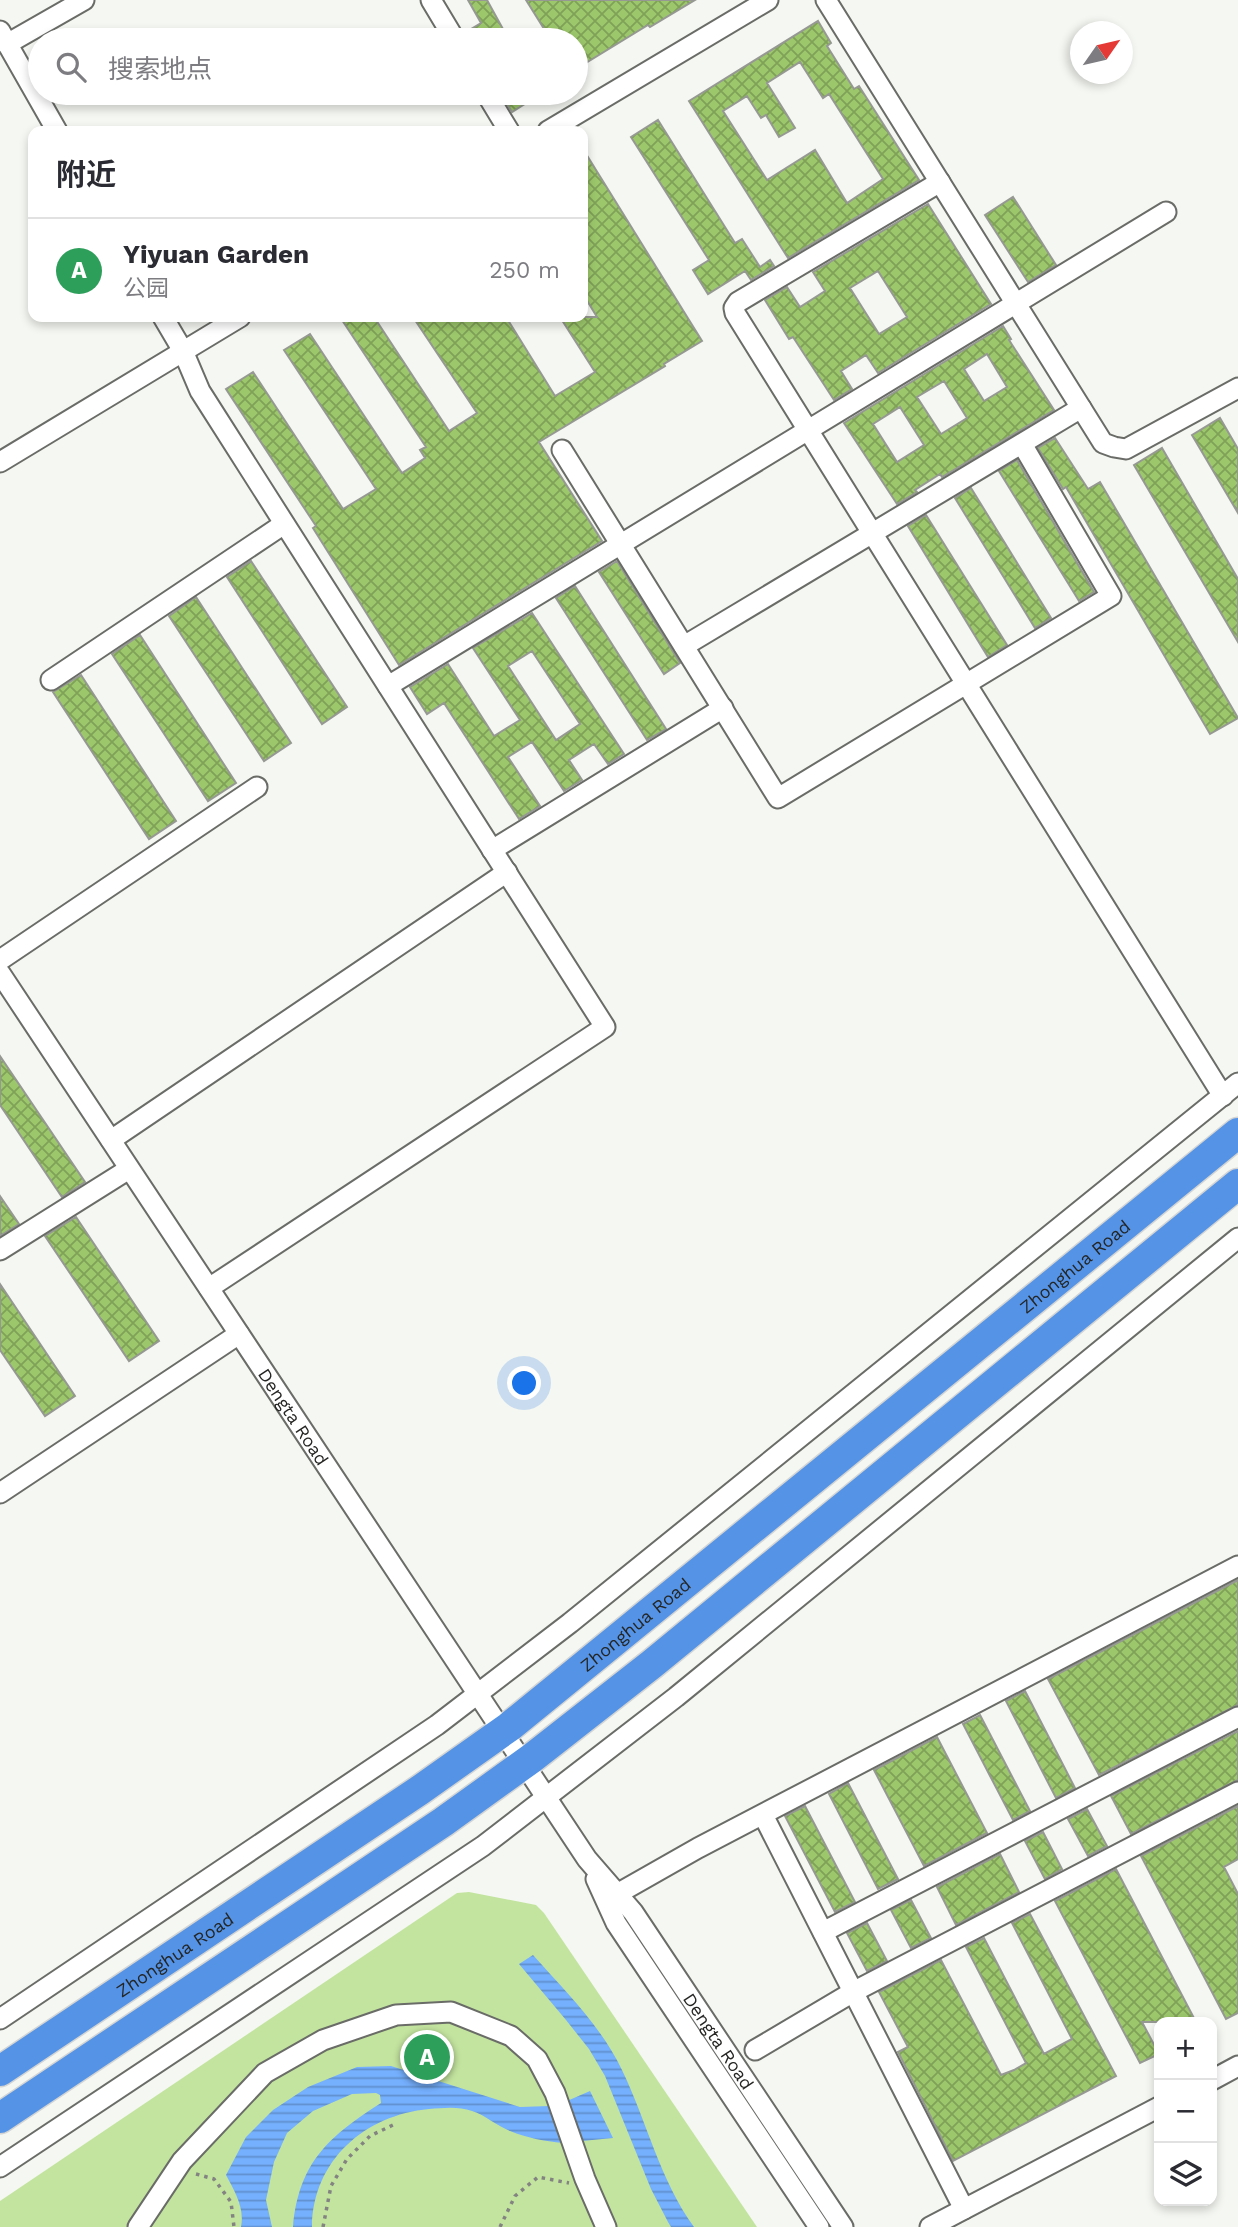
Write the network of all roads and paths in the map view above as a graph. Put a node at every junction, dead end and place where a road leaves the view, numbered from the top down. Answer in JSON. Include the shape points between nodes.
{"nodes":[{"id":1,"x":84,"y":0,"type":"edge"},
{"id":2,"x":430,"y":0,"type":"edge"},
{"id":3,"x":768,"y":0,"type":"edge"},
{"id":4,"x":826,"y":0,"type":"edge"},
{"id":5,"x":35,"y":28,"type":"edge"},
{"id":6,"x":448,"y":28,"type":"edge"},
{"id":7,"x":28,"y":32,"type":"edge"},
{"id":8,"x":5,"y":45,"type":"edge"},
{"id":9,"x":28,"y":83,"type":"edge"},
{"id":10,"x":41,"y":105,"type":"edge"},
{"id":11,"x":493,"y":105,"type":"edge"},
{"id":12,"x":54,"y":126,"type":"edge"},
{"id":13,"x":506,"y":126,"type":"edge"},
{"id":14,"x":556,"y":126,"type":"edge"},
{"id":15,"x":940,"y":182,"type":"junction"},
{"id":16,"x":1166,"y":212,"type":"dead end"},
{"id":17,"x":1016,"y":304,"type":"junction"},
{"id":18,"x":166,"y":322,"type":"edge"},
{"id":19,"x":232,"y":322,"type":"edge"},
{"id":20,"x":183,"y":351,"type":"junction"},
{"id":21,"x":1238,"y":388,"type":"edge"},
{"id":22,"x":1081,"y":408,"type":"junction"},
{"id":23,"x":809,"y":430,"type":"junction"},
{"id":24,"x":1022,"y":444,"type":"junction"},
{"id":25,"x":562,"y":450,"type":"dead end"},
{"id":26,"x":0,"y":462,"type":"edge"},
{"id":27,"x":284,"y":524,"type":"junction"},
{"id":28,"x":873,"y":533,"type":"junction"},
{"id":29,"x":621,"y":545,"type":"junction"},
{"id":30,"x":684,"y":646,"type":"junction"},
{"id":31,"x":51,"y":680,"type":"dead end"},
{"id":32,"x":966,"y":684,"type":"junction"},
{"id":33,"x":388,"y":686,"type":"junction"},
{"id":34,"x":723,"y":708,"type":"junction"},
{"id":35,"x":257,"y":787,"type":"dead end"},
{"id":36,"x":492,"y":850,"type":"junction"},
{"id":37,"x":507,"y":873,"type":"junction"},
{"id":38,"x":0,"y":960,"type":"edge"},
{"id":39,"x":0,"y":973,"type":"edge"},
{"id":40,"x":1230,"y":1090,"type":"edge"},
{"id":41,"x":1238,"y":1133,"type":"edge"},
{"id":42,"x":111,"y":1140,"type":"junction"},
{"id":43,"x":130,"y":1169,"type":"junction"},
{"id":44,"x":1238,"y":1184,"type":"edge"},
{"id":45,"x":1238,"y":1238,"type":"edge"},
{"id":46,"x":0,"y":1250,"type":"edge"},
{"id":47,"x":209,"y":1289,"type":"junction"},
{"id":48,"x":239,"y":1334,"type":"junction"},
{"id":49,"x":0,"y":1493,"type":"edge"},
{"id":50,"x":1238,"y":1566,"type":"edge"},
{"id":51,"x":478,"y":1694,"type":"junction"},
{"id":52,"x":1238,"y":1717,"type":"edge"},
{"id":53,"x":503,"y":1731,"type":"junction"},
{"id":54,"x":524,"y":1764,"type":"junction"},
{"id":55,"x":1238,"y":1792,"type":"edge"},
{"id":56,"x":546,"y":1797,"type":"junction"},
{"id":57,"x":763,"y":1815,"type":"junction"},
{"id":58,"x":587,"y":1859,"type":"junction"},
{"id":59,"x":617,"y":1894,"type":"junction"},
{"id":60,"x":823,"y":1932,"type":"junction"},
{"id":61,"x":853,"y":1992,"type":"junction"},
{"id":62,"x":0,"y":2019,"type":"edge"},
{"id":63,"x":755,"y":2050,"type":"dead end"},
{"id":64,"x":1238,"y":2066,"type":"edge"},
{"id":65,"x":0,"y":2071,"type":"edge"},
{"id":66,"x":1217,"y":2077,"type":"edge"},
{"id":67,"x":1154,"y":2110,"type":"edge"},
{"id":68,"x":0,"y":2118,"type":"edge"},
{"id":69,"x":395,"y":2124,"type":"dead end"},
{"id":70,"x":0,"y":2167,"type":"edge"},
{"id":71,"x":177,"y":2168,"type":"junction"},
{"id":72,"x":590,"y":2189,"type":"junction"},
{"id":73,"x":964,"y":2209,"type":"junction"},
{"id":74,"x":138,"y":2227,"type":"edge"},
{"id":75,"x":234,"y":2227,"type":"edge"},
{"id":76,"x":323,"y":2227,"type":"edge"},
{"id":77,"x":500,"y":2227,"type":"edge"},
{"id":78,"x":606,"y":2227,"type":"edge"},
{"id":79,"x":819,"y":2227,"type":"edge"},
{"id":80,"x":844,"y":2227,"type":"edge"},
{"id":81,"x":930,"y":2227,"type":"edge"}],
"edges":[{"from":1,"to":5,"type":"street"},
{"from":2,"to":6,"type":"street"},
{"from":3,"to":14,"type":"street"},
{"from":4,"to":15,"type":"street"},
{"from":7,"to":8,"type":"street"},
{"from":8,"to":9,"type":"street"},
{"from":10,"to":12,"type":"street"},
{"from":11,"to":13,"type":"street"},
{"from":15,"to":17,"type":"street"},
{"from":15,"to":23,"type":"street","via":[[734,308]]},
{"from":16,"to":17,"type":"street"},
{"from":17,"to":22,"type":"street"},
{"from":17,"to":23,"type":"street"},
{"from":18,"to":20,"type":"street"},
{"from":19,"to":20,"type":"street"},
{"from":20,"to":26,"type":"street"},
{"from":20,"to":27,"type":"street","via":[[200,391]]},
{"from":21,"to":22,"type":"street","via":[[1126,449],[1103,443]]},
{"from":22,"to":24,"type":"street"},
{"from":23,"to":28,"type":"street"},
{"from":23,"to":29,"type":"street"},
{"from":24,"to":28,"type":"street"},
{"from":24,"to":32,"type":"street","via":[[1111,596]]},
{"from":25,"to":29,"type":"street"},
{"from":27,"to":31,"type":"street"},
{"from":27,"to":33,"type":"street"},
{"from":28,"to":30,"type":"street"},
{"from":28,"to":32,"type":"street"},
{"from":29,"to":30,"type":"street"},
{"from":29,"to":33,"type":"street"},
{"from":30,"to":34,"type":"street"},
{"from":32,"to":34,"type":"street","via":[[778,798]]},
{"from":32,"to":40,"type":"street"},
{"from":33,"to":36,"type":"street"},
{"from":34,"to":36,"type":"street"},
{"from":35,"to":38,"type":"street"},
{"from":36,"to":37,"type":"street"},
{"from":37,"to":42,"type":"street"},
{"from":37,"to":47,"type":"street","via":[[605,1027]]},
{"from":39,"to":42,"type":"street","name":"Dengta Road"},
{"from":40,"to":51,"type":"street"},
{"from":41,"to":53,"type":"highway","name":"Zhonghua Road"},
{"from":42,"to":43,"type":"street","name":"Dengta Road"},
{"from":43,"to":46,"type":"street"},
{"from":43,"to":47,"type":"street","name":"Dengta Road"},
{"from":44,"to":54,"type":"highway"},
{"from":45,"to":56,"type":"street","via":[[676,1697]]},
{"from":47,"to":48,"type":"street","name":"Dengta Road"},
{"from":48,"to":49,"type":"street"},
{"from":48,"to":51,"type":"street","name":"Dengta Road"},
{"from":50,"to":57,"type":"street"},
{"from":51,"to":53,"type":"street","name":"Dengta Road"},
{"from":51,"to":62,"type":"street"},
{"from":52,"to":60,"type":"street"},
{"from":53,"to":54,"type":"street","name":"Dengta Road"},
{"from":53,"to":65,"type":"highway","name":"Zhonghua Road"},
{"from":54,"to":56,"type":"street","name":"Dengta Road"},
{"from":54,"to":68,"type":"highway"},
{"from":55,"to":61,"type":"street"},
{"from":56,"to":58,"type":"street","name":"Dengta Road"},
{"from":56,"to":70,"type":"street","via":[[483,1846]]},
{"from":57,"to":59,"type":"street"},
{"from":57,"to":60,"type":"street"},
{"from":58,"to":59,"type":"street","name":"Dengta Road"},
{"from":58,"to":79,"type":"street","name":"Dengta Road","via":[[616,1923]]},
{"from":59,"to":80,"type":"street","name":"Dengta Road"},
{"from":60,"to":61,"type":"street"},
{"from":61,"to":63,"type":"street"},
{"from":61,"to":73,"type":"street"},
{"from":64,"to":66,"type":"street"},
{"from":67,"to":73,"type":"street"},
{"from":69,"to":76,"type":"path","via":[[370,2136],[347,2159],[331,2186]]},
{"from":71,"to":72,"type":"street","via":[[265,2073],[277,2066],[323,2040],[396,2015],[451,2012],[511,2036],[537,2059],[555,2093]]},
{"from":71,"to":74,"type":"street"},
{"from":71,"to":75,"type":"path","via":[[214,2179],[231,2202]]},
{"from":72,"to":77,"type":"path","via":[[538,2177],[515,2196]]},
{"from":72,"to":78,"type":"street"},
{"from":73,"to":81,"type":"street"}]}
